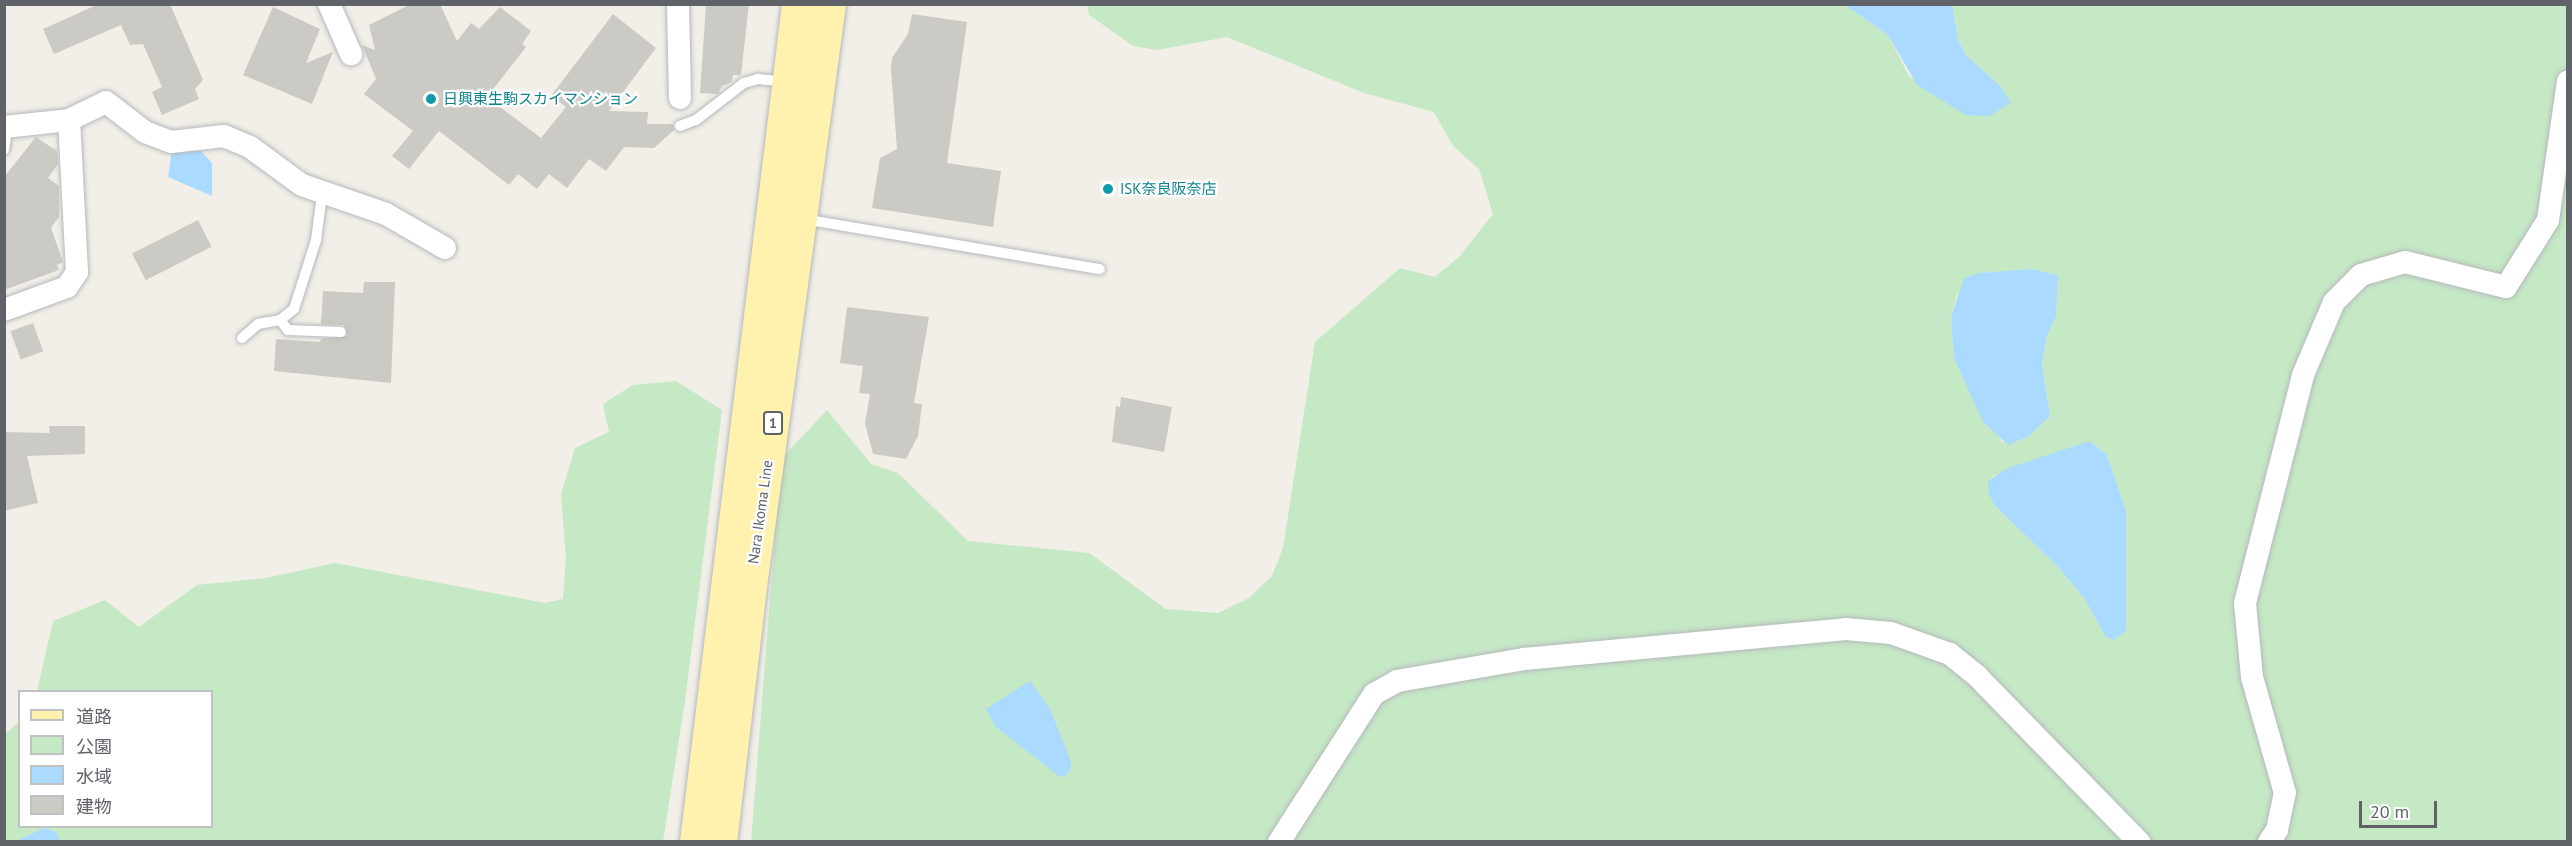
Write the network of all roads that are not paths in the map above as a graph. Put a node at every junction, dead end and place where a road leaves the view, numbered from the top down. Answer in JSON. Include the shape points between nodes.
{"nodes":[{"id":1,"x":329,"y":4,"type":"edge"},
{"id":2,"x":678,"y":4,"type":"edge"},
{"id":3,"x":798,"y":4,"type":"edge"},
{"id":4,"x":829,"y":4,"type":"edge"},
{"id":5,"x":351,"y":54,"type":"dead end"},
{"id":6,"x":2568,"y":81,"type":"edge"},
{"id":7,"x":788,"y":82,"type":"junction"},
{"id":8,"x":680,"y":98,"type":"dead end"},
{"id":9,"x":69,"y":120,"type":"junction"},
{"id":10,"x":680,"y":126,"type":"dead end"},
{"id":11,"x":5,"y":135,"type":"edge"},
{"id":12,"x":322,"y":195,"type":"junction"},
{"id":13,"x":802,"y":219,"type":"junction"},
{"id":14,"x":445,"y":248,"type":"dead end"},
{"id":15,"x":1100,"y":268,"type":"dead end"},
{"id":16,"x":4,"y":310,"type":"edge"},
{"id":17,"x":280,"y":320,"type":"junction"},
{"id":18,"x":341,"y":332,"type":"dead end"},
{"id":19,"x":242,"y":338,"type":"dead end"},
{"id":20,"x":731,"y":765,"type":"junction"},
{"id":21,"x":696,"y":842,"type":"edge"},
{"id":22,"x":720,"y":842,"type":"edge"},
{"id":23,"x":733,"y":842,"type":"edge"},
{"id":24,"x":1280,"y":842,"type":"edge"},
{"id":25,"x":2139,"y":842,"type":"edge"},
{"id":26,"x":2269,"y":842,"type":"edge"}],
"edges":[{"from":1,"to":5,"type":"street"},
{"from":2,"to":8,"type":"street"},
{"from":3,"to":7,"type":"main road","name":"Nara Ikoma Line","number":"1"},
{"from":4,"to":13,"type":"main road","name":"Nara Ikoma Line","number":"1"},
{"from":6,"to":26,"type":"street","via":[[2548,220],[2506,287],[2405,262],[2361,275],[2334,302],[2303,375],[2245,603],[2252,678],[2285,794],[2277,830]]},
{"from":7,"to":10,"type":"lane","via":[[758,79],[744,83],[696,120]]},
{"from":7,"to":21,"type":"main road","name":"Nara Ikoma Line","number":"1"},
{"from":9,"to":11,"type":"street"},
{"from":9,"to":12,"type":"street","via":[[106,102],[145,132],[171,142],[224,136],[250,147]]},
{"from":9,"to":16,"type":"street","via":[[77,272],[67,287]]},
{"from":12,"to":14,"type":"street","via":[[386,214]]},
{"from":12,"to":17,"type":"lane","via":[[316,240],[304,280],[294,309]]},
{"from":13,"to":15,"type":"lane"},
{"from":13,"to":20,"type":"main road","name":"Nara Ikoma Line","number":"1","via":[[752,571]]},
{"from":17,"to":18,"type":"lane","via":[[288,330]]},
{"from":17,"to":19,"type":"lane","via":[[258,324]]},
{"from":20,"to":22,"type":"main road","name":"Nara Ikoma Line","number":"1"},
{"from":20,"to":23,"type":"main road"},
{"from":24,"to":25,"type":"street","via":[[1374,694],[1397,681],[1524,659],[1846,629],[1890,633],[1950,654],[1978,677]]}]}
